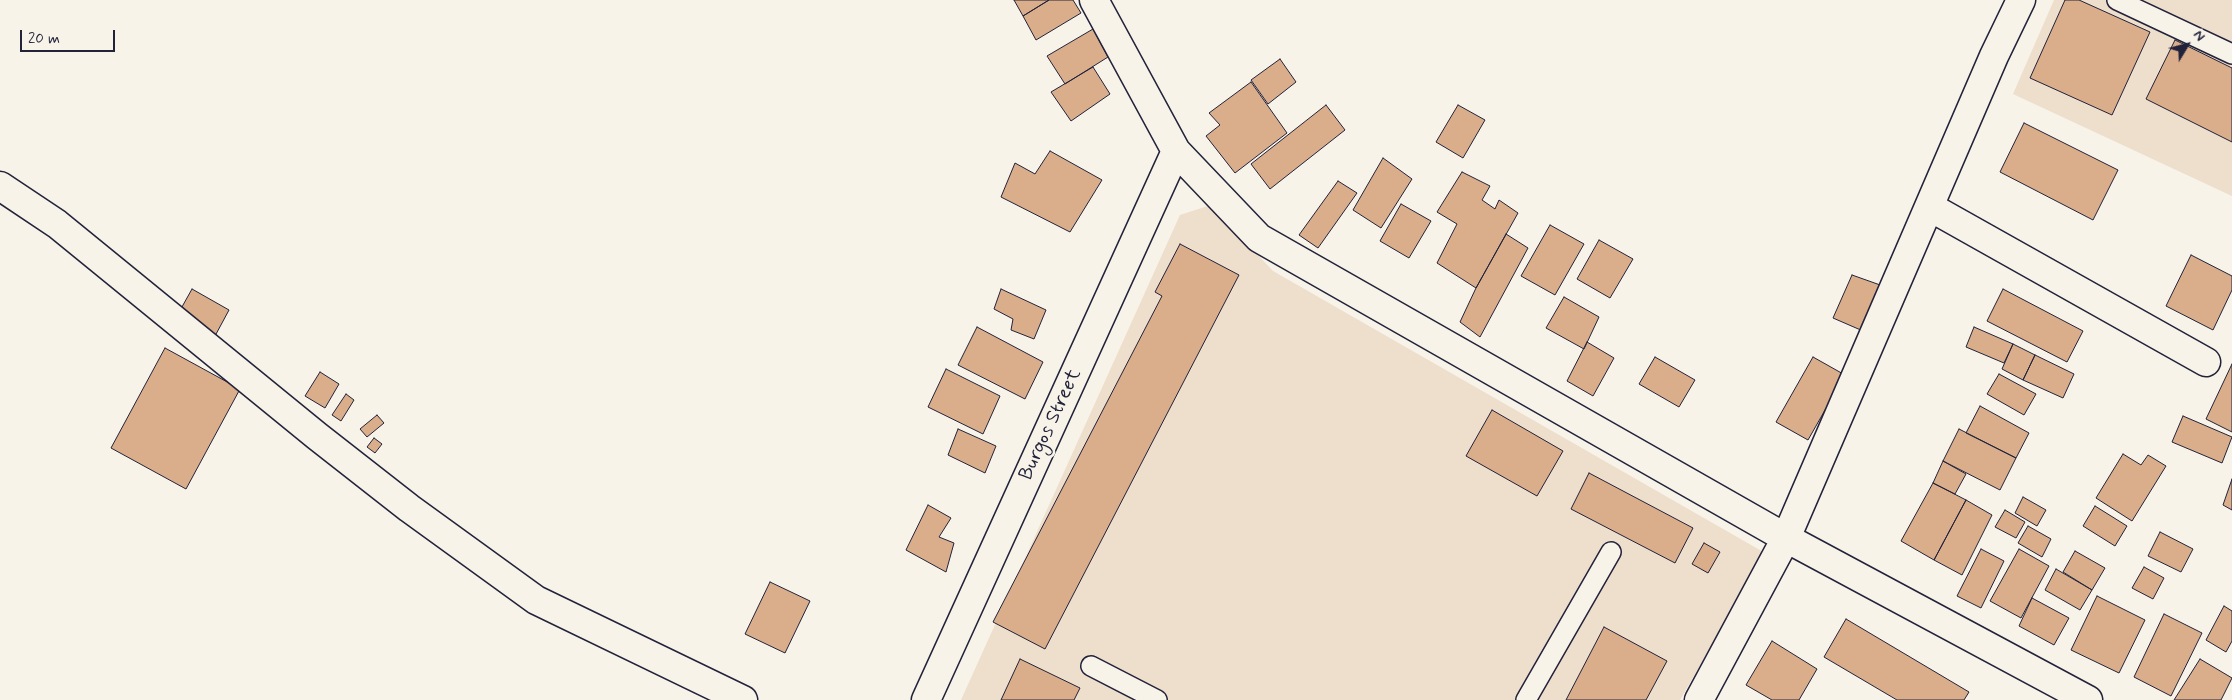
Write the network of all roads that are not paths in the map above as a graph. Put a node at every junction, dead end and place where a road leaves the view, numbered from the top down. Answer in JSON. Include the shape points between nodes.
{"nodes":[{"id":1,"x":1094,"y":0,"type":"edge"},
{"id":2,"x":2021,"y":0,"type":"edge"},
{"id":3,"x":2117,"y":0,"type":"edge"},
{"id":4,"x":2232,"y":54,"type":"edge"},
{"id":5,"x":1176,"y":151,"type":"junction"},
{"id":6,"x":0,"y":186,"type":"edge"},
{"id":7,"x":1930,"y":208,"type":"junction"},
{"id":8,"x":2206,"y":362,"type":"dead end"},
{"id":9,"x":1786,"y":538,"type":"junction"},
{"id":10,"x":1611,"y":552,"type":"dead end"},
{"id":11,"x":1091,"y":666,"type":"dead end"},
{"id":12,"x":744,"y":700,"type":"edge"},
{"id":13,"x":926,"y":700,"type":"edge"},
{"id":14,"x":1157,"y":700,"type":"edge"},
{"id":15,"x":1526,"y":700,"type":"edge"},
{"id":16,"x":1699,"y":700,"type":"edge"},
{"id":17,"x":2088,"y":700,"type":"edge"}],
"edges":[{"from":1,"to":5,"type":"street"},
{"from":2,"to":7,"type":"street"},
{"from":3,"to":4,"type":"lane"},
{"from":5,"to":9,"type":"street","via":[[1260,238]]},
{"from":5,"to":13,"type":"street","name":"Burgos Street"},
{"from":6,"to":12,"type":"street","via":[[57,224],[409,508],[536,600]]},
{"from":7,"to":8,"type":"street"},
{"from":7,"to":9,"type":"street"},
{"from":9,"to":16,"type":"street"},
{"from":9,"to":17,"type":"street"},
{"from":10,"to":15,"type":"lane"},
{"from":11,"to":14,"type":"lane"}]}
